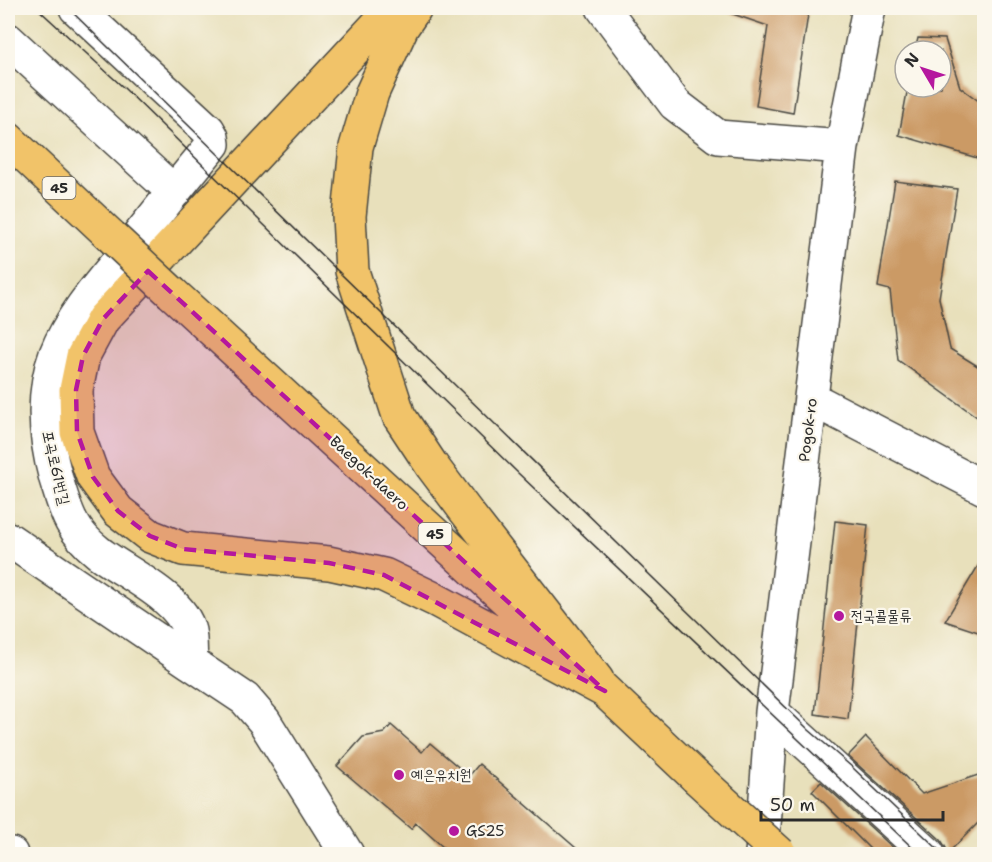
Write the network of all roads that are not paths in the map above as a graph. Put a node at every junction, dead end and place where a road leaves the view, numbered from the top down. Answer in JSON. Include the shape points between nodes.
{"nodes":[{"id":1,"x":76,"y":8,"type":"edge"},
{"id":2,"x":393,"y":8,"type":"edge"},
{"id":3,"x":415,"y":8,"type":"edge"},
{"id":4,"x":603,"y":8,"type":"edge"},
{"id":5,"x":869,"y":8,"type":"edge"},
{"id":6,"x":8,"y":40,"type":"edge"},
{"id":7,"x":8,"y":139,"type":"edge"},
{"id":8,"x":842,"y":147,"type":"junction"},
{"id":9,"x":174,"y":192,"type":"junction"},
{"id":10,"x":812,"y":399,"type":"junction"},
{"id":11,"x":984,"y":488,"type":"edge"},
{"id":12,"x":8,"y":539,"type":"edge"},
{"id":13,"x":191,"y":663,"type":"junction"},
{"id":14,"x":605,"y":691,"type":"junction"},
{"id":15,"x":772,"y":712,"type":"junction"},
{"id":16,"x":347,"y":855,"type":"edge"},
{"id":17,"x":762,"y":855,"type":"edge"},
{"id":18,"x":780,"y":855,"type":"edge"},
{"id":19,"x":928,"y":855,"type":"edge"}],
"edges":[{"from":1,"to":9,"type":"street","name":"포곡로61번길","via":[[212,137],[213,144]]},
{"from":2,"to":14,"type":"main road","via":[[103,319],[83,356],[76,390],[77,432],[93,477],[118,511],[150,536],[183,549],[329,563],[384,575]]},
{"from":3,"to":14,"type":"main road","via":[[402,27],[372,93],[356,147],[349,216],[352,271],[399,416],[432,466]]},
{"from":4,"to":8,"type":"street","via":[[675,104],[718,137]]},
{"from":5,"to":8,"type":"street","name":"Pogok-ro"},
{"from":6,"to":9,"type":"street"},
{"from":7,"to":14,"type":"main road","name":"Baegok-daero","number":"45","bridge":true},
{"from":8,"to":10,"type":"street","name":"Pogok-ro"},
{"from":9,"to":13,"type":"street","name":"포곡로61번길","via":[[75,318],[56,354],[48,387],[46,424],[52,463],[75,531],[97,552],[178,611],[188,629]]},
{"from":10,"to":11,"type":"street"},
{"from":10,"to":15,"type":"street","name":"Pogok-ro"},
{"from":12,"to":13,"type":"street"},
{"from":13,"to":16,"type":"street","via":[[245,699],[264,721]]},
{"from":14,"to":18,"type":"main road","name":"Baegok-daero","number":"45","bridge":true},
{"from":15,"to":17,"type":"street","name":"Pogok-ro"},
{"from":15,"to":19,"type":"street"}]}
